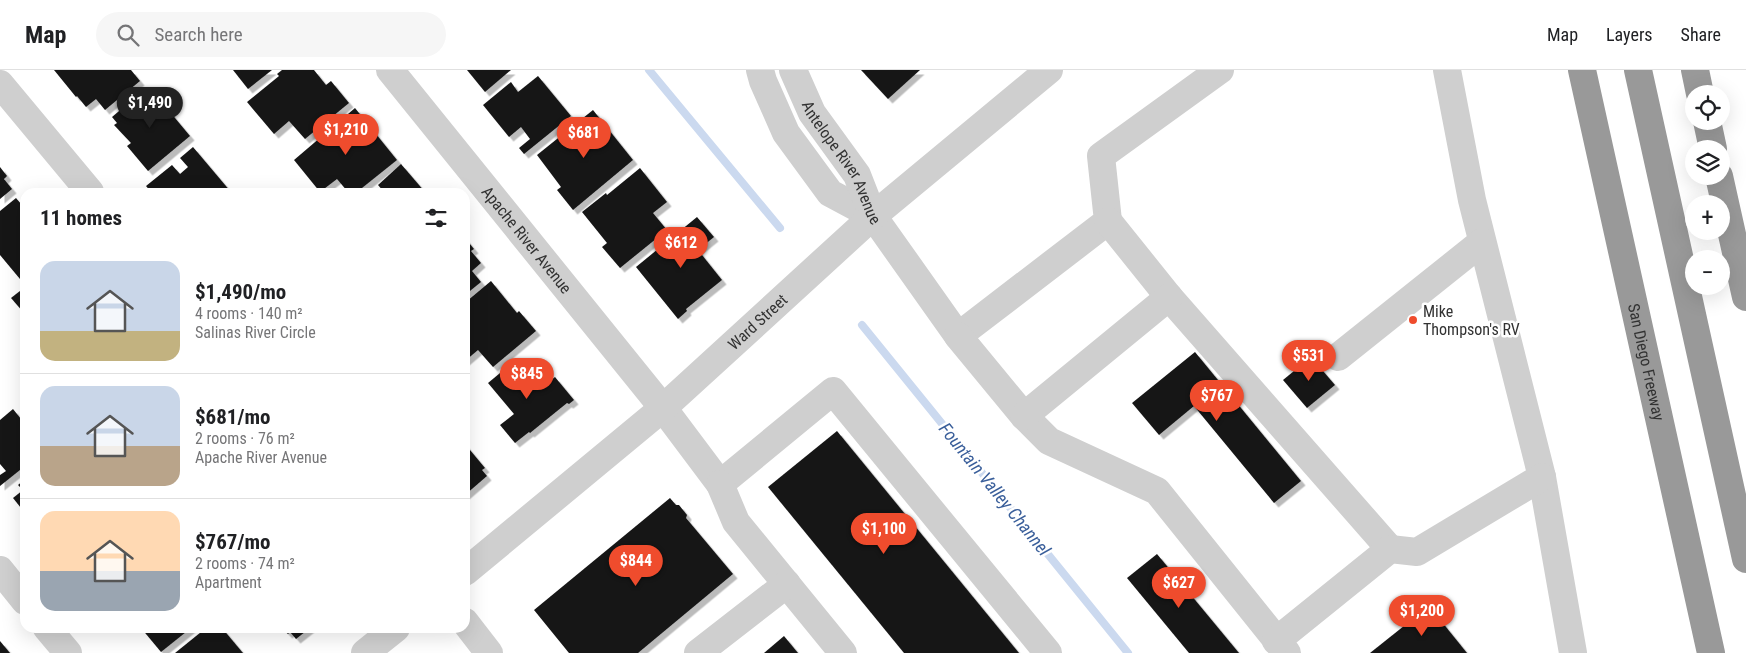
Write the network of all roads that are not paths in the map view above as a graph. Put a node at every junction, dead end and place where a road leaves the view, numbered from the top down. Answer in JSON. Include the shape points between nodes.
{"nodes":[{"id":1,"x":390,"y":70,"type":"edge"},
{"id":2,"x":760,"y":70,"type":"edge"},
{"id":3,"x":793,"y":70,"type":"edge"},
{"id":4,"x":1049,"y":70,"type":"edge"},
{"id":5,"x":1220,"y":70,"type":"edge"},
{"id":6,"x":1447,"y":70,"type":"edge"},
{"id":7,"x":1582,"y":70,"type":"edge"},
{"id":8,"x":1638,"y":70,"type":"edge"},
{"id":9,"x":1695,"y":70,"type":"edge"},
{"id":10,"x":0,"y":84,"type":"edge"},
{"id":11,"x":1698,"y":85,"type":"edge"},
{"id":12,"x":1721,"y":185,"type":"edge"},
{"id":13,"x":87,"y":188,"type":"edge"},
{"id":14,"x":873,"y":216,"type":"junction"},
{"id":15,"x":1108,"y":221,"type":"junction"},
{"id":16,"x":1482,"y":242,"type":"junction"},
{"id":17,"x":1169,"y":297,"type":"junction"},
{"id":18,"x":1746,"y":297,"type":"edge"},
{"id":19,"x":958,"y":336,"type":"junction"},
{"id":20,"x":1338,"y":357,"type":"dead end"},
{"id":21,"x":663,"y":408,"type":"junction"},
{"id":22,"x":1024,"y":416,"type":"junction"},
{"id":23,"x":1542,"y":477,"type":"junction"},
{"id":24,"x":720,"y":484,"type":"junction"},
{"id":25,"x":1390,"y":549,"type":"junction"},
{"id":26,"x":1746,"y":559,"type":"edge"},
{"id":27,"x":470,"y":568,"type":"edge"},
{"id":28,"x":0,"y":570,"type":"edge"},
{"id":29,"x":787,"y":584,"type":"junction"},
{"id":30,"x":20,"y":595,"type":"edge"},
{"id":31,"x":470,"y":628,"type":"edge"},
{"id":32,"x":51,"y":633,"type":"edge"},
{"id":33,"x":390,"y":633,"type":"edge"},
{"id":34,"x":1281,"y":647,"type":"edge"},
{"id":35,"x":68,"y":653,"type":"edge"},
{"id":36,"x":365,"y":653,"type":"edge"},
{"id":37,"x":489,"y":653,"type":"edge"},
{"id":38,"x":698,"y":653,"type":"edge"},
{"id":39,"x":843,"y":653,"type":"edge"},
{"id":40,"x":1048,"y":653,"type":"edge"},
{"id":41,"x":1573,"y":653,"type":"edge"},
{"id":42,"x":1711,"y":653,"type":"edge"}],
"edges":[{"from":1,"to":21,"type":"street","name":"Apache River Avenue"},
{"from":2,"to":14,"type":"street","name":"Antelope River Avenue","via":[[786,133],[830,193]]},
{"from":3,"to":14,"type":"street","name":"Antelope River Avenue","via":[[812,113],[857,175]]},
{"from":4,"to":14,"type":"street","name":"Ward Street"},
{"from":5,"to":15,"type":"street","via":[[1102,156]]},
{"from":6,"to":16,"type":"street"},
{"from":7,"to":42,"type":"highway","name":"San Diego Freeway"},
{"from":8,"to":26,"type":"highway"},
{"from":9,"to":11,"type":"highway"},
{"from":10,"to":13,"type":"street"},
{"from":12,"to":18,"type":"highway"},
{"from":14,"to":19,"type":"street"},
{"from":14,"to":21,"type":"street","name":"Ward Street"},
{"from":15,"to":17,"type":"street"},
{"from":15,"to":19,"type":"street"},
{"from":16,"to":20,"type":"street"},
{"from":16,"to":23,"type":"street"},
{"from":17,"to":22,"type":"street"},
{"from":17,"to":25,"type":"street"},
{"from":19,"to":22,"type":"street"},
{"from":21,"to":24,"type":"street","name":"Apache River Avenue"},
{"from":21,"to":27,"type":"street","name":"Ward Street"},
{"from":22,"to":34,"type":"street","via":[[1049,441],[1157,492]]},
{"from":23,"to":25,"type":"street","via":[[1417,552]]},
{"from":23,"to":41,"type":"street"},
{"from":24,"to":29,"type":"street","name":"Apache River Avenue","via":[[736,522]]},
{"from":24,"to":40,"type":"street","via":[[833,391]]},
{"from":25,"to":34,"type":"street"},
{"from":28,"to":30,"type":"street"},
{"from":29,"to":38,"type":"street"},
{"from":29,"to":39,"type":"street","name":"Apache River Avenue"},
{"from":31,"to":37,"type":"street"},
{"from":32,"to":35,"type":"street"},
{"from":33,"to":36,"type":"street"}]}
